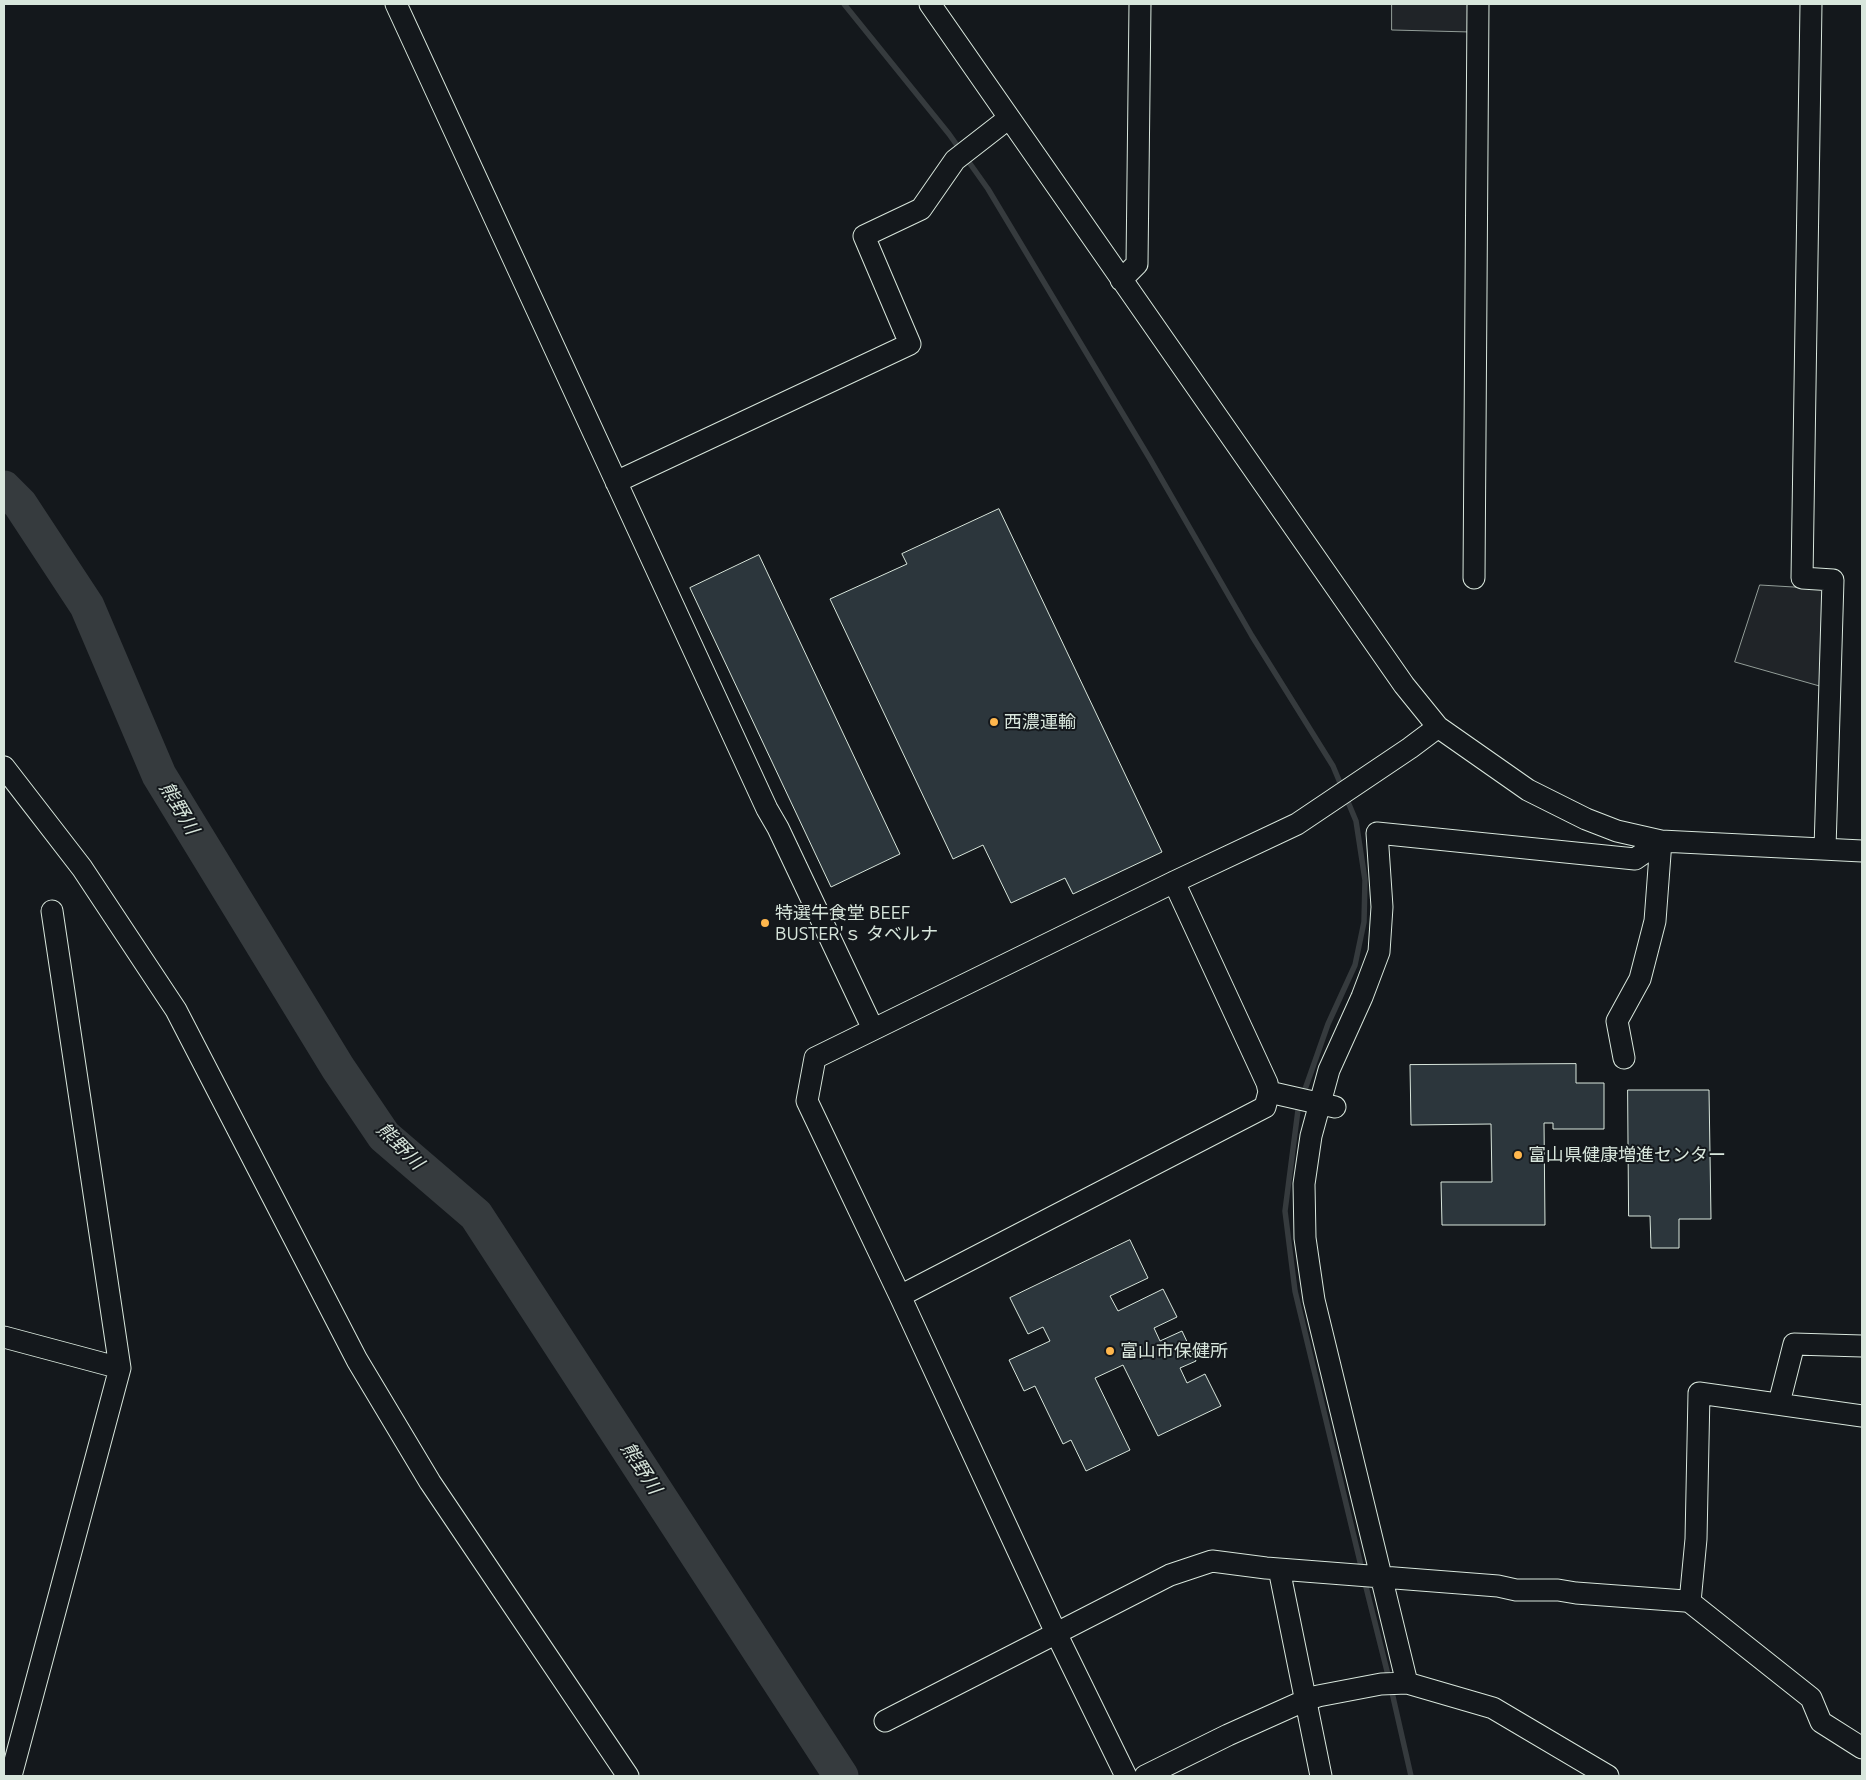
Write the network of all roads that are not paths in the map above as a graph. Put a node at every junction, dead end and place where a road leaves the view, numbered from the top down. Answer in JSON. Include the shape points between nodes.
{"nodes":[{"id":1,"x":396,"y":4,"type":"edge"},
{"id":2,"x":930,"y":4,"type":"edge"},
{"id":3,"x":1140,"y":4,"type":"edge"},
{"id":4,"x":1478,"y":4,"type":"edge"},
{"id":5,"x":1811,"y":4,"type":"edge"},
{"id":6,"x":1009,"y":118,"type":"junction"},
{"id":7,"x":1121,"y":280,"type":"junction"},
{"id":8,"x":616,"y":482,"type":"junction"},
{"id":9,"x":1474,"y":578,"type":"dead end"},
{"id":10,"x":1438,"y":727,"type":"junction"},
{"id":11,"x":4,"y":767,"type":"edge"},
{"id":12,"x":1661,"y":841,"type":"junction"},
{"id":13,"x":1825,"y":849,"type":"junction"},
{"id":14,"x":1862,"y":851,"type":"edge"},
{"id":15,"x":1174,"y":882,"type":"junction"},
{"id":16,"x":52,"y":911,"type":"dead end"},
{"id":17,"x":873,"y":1029,"type":"junction"},
{"id":18,"x":1624,"y":1058,"type":"dead end"},
{"id":19,"x":1269,"y":1092,"type":"junction"},
{"id":20,"x":1327,"y":1106,"type":"junction"},
{"id":21,"x":900,"y":1296,"type":"junction"},
{"id":22,"x":4,"y":1337,"type":"edge"},
{"id":23,"x":1862,"y":1346,"type":"edge"},
{"id":24,"x":120,"y":1368,"type":"junction"},
{"id":25,"x":1779,"y":1403,"type":"junction"},
{"id":26,"x":1862,"y":1416,"type":"edge"},
{"id":27,"x":1279,"y":1569,"type":"junction"},
{"id":28,"x":1381,"y":1577,"type":"junction"},
{"id":29,"x":1690,"y":1602,"type":"junction"},
{"id":30,"x":1056,"y":1633,"type":"junction"},
{"id":31,"x":1407,"y":1683,"type":"junction"},
{"id":32,"x":1306,"y":1700,"type":"junction"},
{"id":33,"x":884,"y":1721,"type":"dead end"},
{"id":34,"x":1862,"y":1748,"type":"edge"},
{"id":35,"x":11,"y":1776,"type":"edge"},
{"id":36,"x":628,"y":1776,"type":"edge"},
{"id":37,"x":1126,"y":1776,"type":"edge"},
{"id":38,"x":1145,"y":1776,"type":"edge"},
{"id":39,"x":1321,"y":1776,"type":"edge"},
{"id":40,"x":1608,"y":1776,"type":"edge"}],
"edges":[{"from":1,"to":8,"type":"street"},
{"from":2,"to":6,"type":"street"},
{"from":3,"to":7,"type":"street","via":[[1137,264]]},
{"from":4,"to":9,"type":"street"},
{"from":5,"to":13,"type":"street","via":[[1802,578],[1833,580]]},
{"from":6,"to":7,"type":"street"},
{"from":6,"to":8,"type":"street","via":[[955,160],[921,209],[864,236],[910,344]]},
{"from":7,"to":10,"type":"street","via":[[1404,685]]},
{"from":8,"to":17,"type":"street"},
{"from":10,"to":12,"type":"street","via":[[1528,790],[1617,831]]},
{"from":10,"to":15,"type":"street","via":[[1297,824]]},
{"from":11,"to":36,"type":"street","via":[[82,868],[176,1010],[357,1360],[430,1482]]},
{"from":12,"to":13,"type":"street"},
{"from":12,"to":18,"type":"street","via":[[1655,921],[1640,979],[1617,1021]]},
{"from":12,"to":20,"type":"street","via":[[1635,859],[1377,833],[1382,907],[1379,952],[1329,1070]]},
{"from":13,"to":14,"type":"street"},
{"from":15,"to":17,"type":"street"},
{"from":15,"to":19,"type":"street"},
{"from":16,"to":24,"type":"street"},
{"from":17,"to":21,"type":"street","via":[[815,1058],[807,1101]]},
{"from":19,"to":20,"type":"street"},
{"from":19,"to":21,"type":"street","via":[[1265,1107]]},
{"from":20,"to":28,"type":"street","via":[[1311,1136],[1304,1184],[1305,1238],[1314,1300]]},
{"from":21,"to":30,"type":"street"},
{"from":22,"to":24,"type":"street"},
{"from":23,"to":25,"type":"street","via":[[1794,1344]]},
{"from":24,"to":35,"type":"street"},
{"from":25,"to":26,"type":"street"},
{"from":25,"to":29,"type":"street","via":[[1699,1393],[1696,1539]]},
{"from":27,"to":28,"type":"street"},
{"from":27,"to":30,"type":"street","via":[[1212,1561],[1170,1575]]},
{"from":27,"to":32,"type":"street"},
{"from":28,"to":29,"type":"street"},
{"from":28,"to":31,"type":"street"},
{"from":29,"to":34,"type":"street","via":[[1811,1698],[1821,1722]]},
{"from":30,"to":33,"type":"street"},
{"from":30,"to":37,"type":"street"},
{"from":31,"to":32,"type":"street","via":[[1381,1684]]},
{"from":31,"to":40,"type":"street","via":[[1493,1708]]},
{"from":32,"to":38,"type":"street"},
{"from":32,"to":39,"type":"street"}]}
